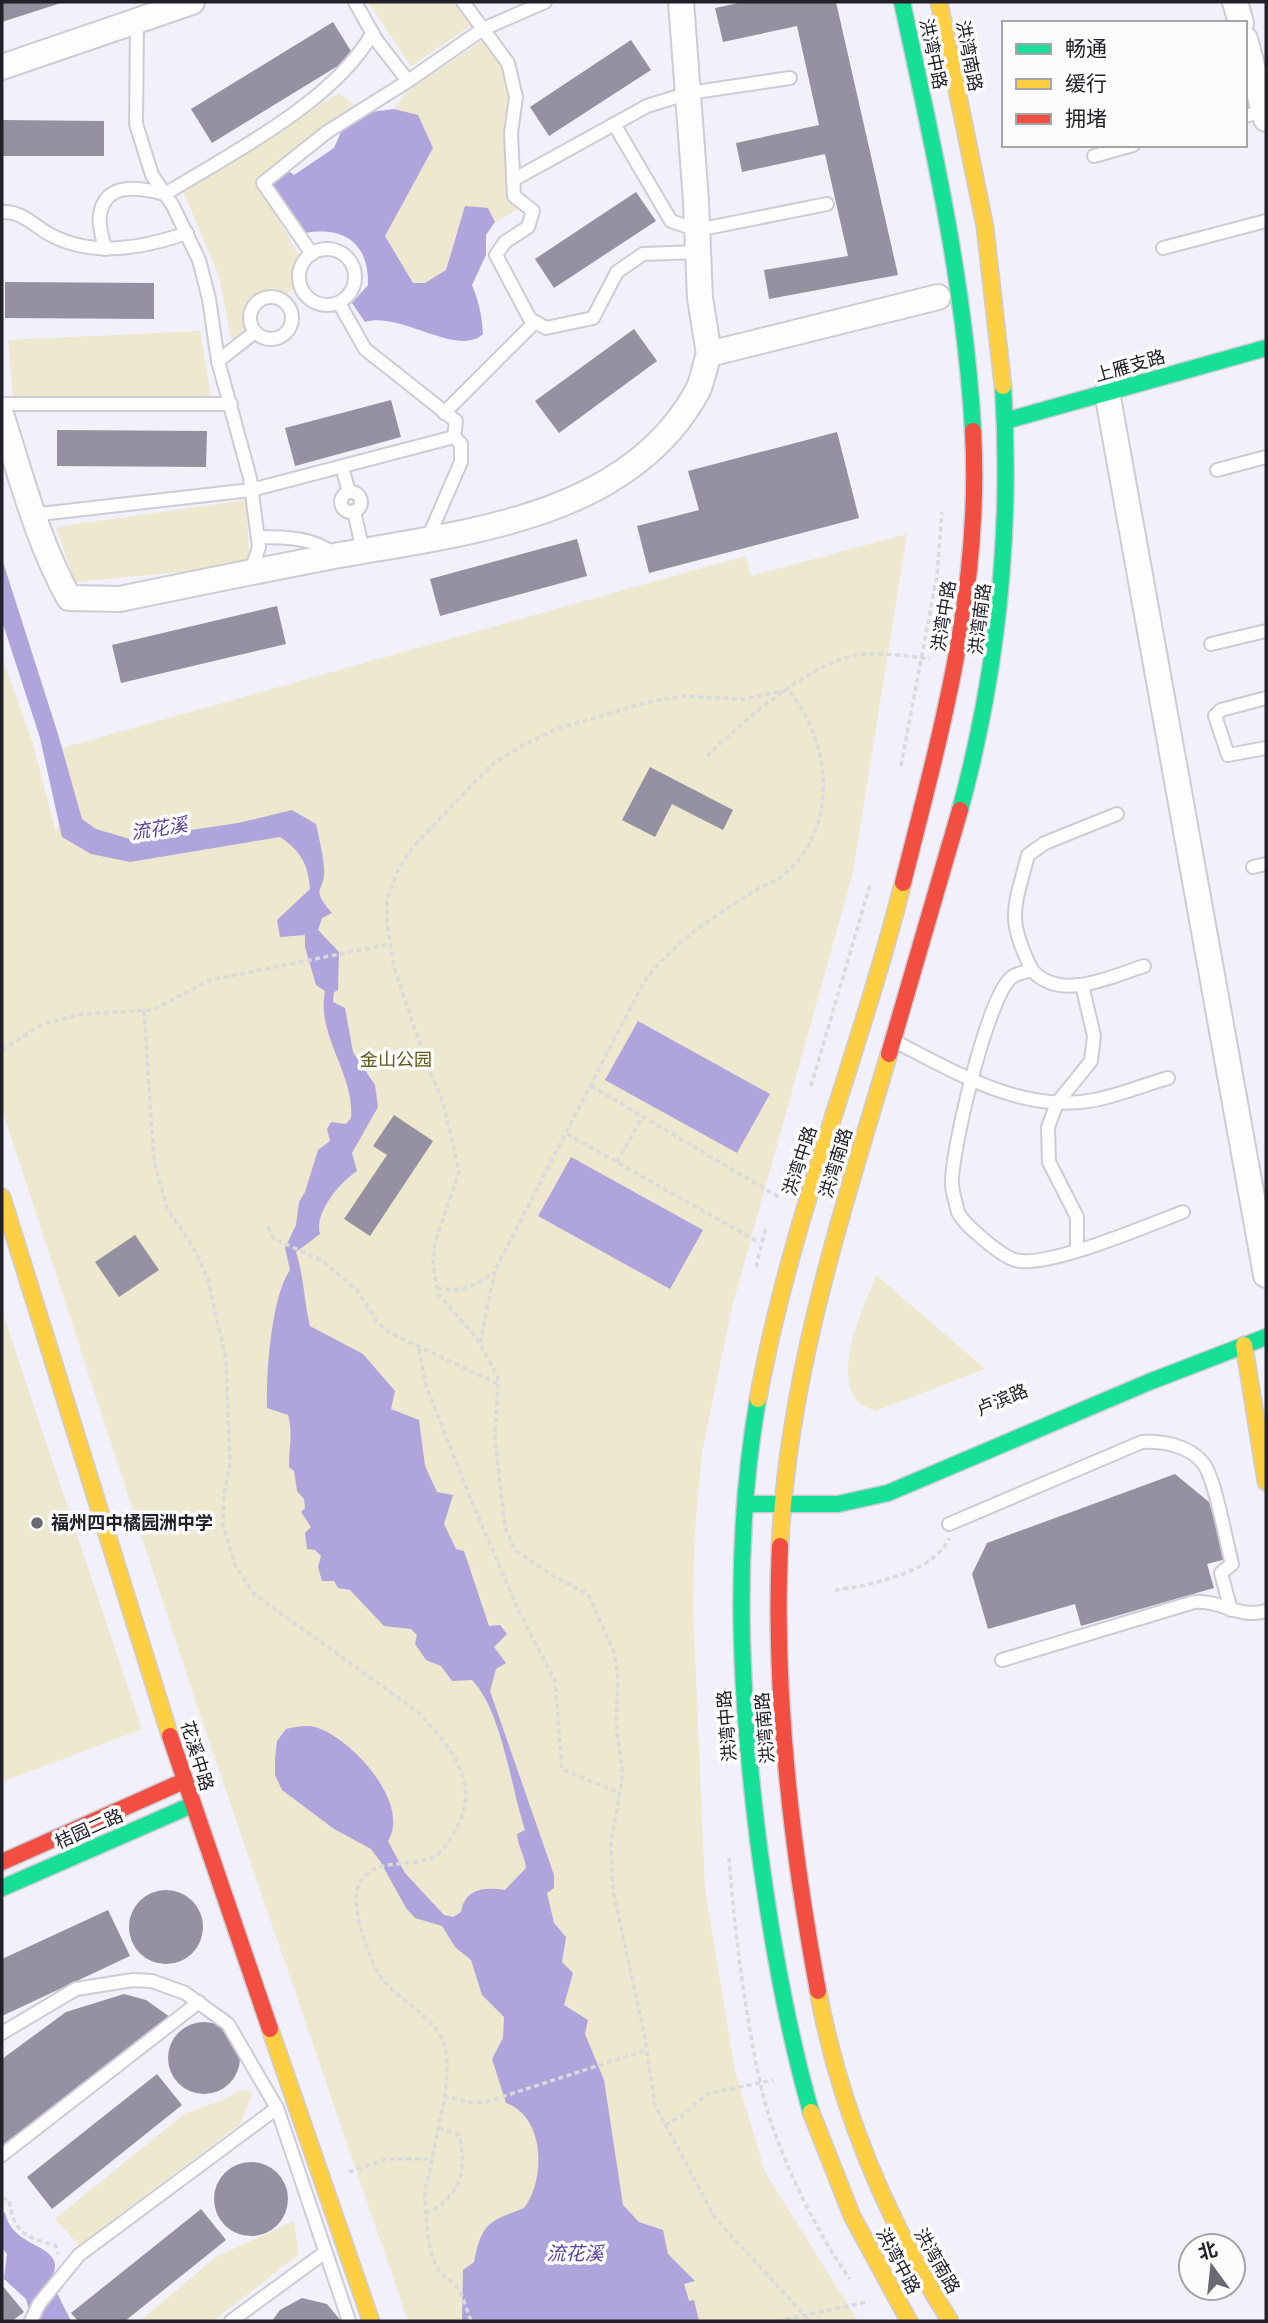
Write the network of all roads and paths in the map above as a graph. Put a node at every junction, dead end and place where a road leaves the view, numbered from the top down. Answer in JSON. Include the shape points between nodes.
{"nodes":[{"id":1,"x":192,"y":2,"type":"edge"},
{"id":2,"x":355,"y":2,"type":"edge"},
{"id":3,"x":463,"y":2,"type":"edge"},
{"id":4,"x":545,"y":2,"type":"edge"},
{"id":5,"x":681,"y":2,"type":"edge"},
{"id":6,"x":902,"y":2,"type":"edge"},
{"id":7,"x":939,"y":2,"type":"edge"},
{"id":8,"x":1236,"y":2,"type":"edge"},
{"id":9,"x":137,"y":21,"type":"junction"},
{"id":10,"x":1241,"y":21,"type":"edge"},
{"id":11,"x":483,"y":29,"type":"junction"},
{"id":12,"x":372,"y":34,"type":"junction"},
{"id":13,"x":1247,"y":44,"type":"edge"},
{"id":14,"x":2,"y":67,"type":"edge"},
{"id":15,"x":1261,"y":75,"type":"edge"},
{"id":16,"x":790,"y":78,"type":"dead end"},
{"id":17,"x":408,"y":81,"type":"junction"},
{"id":18,"x":689,"y":93,"type":"junction"},
{"id":19,"x":1259,"y":115,"type":"edge"},
{"id":20,"x":614,"y":124,"type":"junction"},
{"id":21,"x":1126,"y":147,"type":"edge"},
{"id":22,"x":1094,"y":156,"type":"dead end"},
{"id":23,"x":513,"y":180,"type":"junction"},
{"id":24,"x":165,"y":194,"type":"junction"},
{"id":25,"x":827,"y":204,"type":"dead end"},
{"id":26,"x":2,"y":212,"type":"edge"},
{"id":27,"x":1266,"y":221,"type":"edge"},
{"id":28,"x":187,"y":233,"type":"junction"},
{"id":29,"x":698,"y":241,"type":"junction"},
{"id":30,"x":1163,"y":248,"type":"dead end"},
{"id":31,"x":105,"y":249,"type":"junction"},
{"id":32,"x":312,"y":254,"type":"junction"},
{"id":33,"x":301,"y":290,"type":"junction"},
{"id":34,"x":937,"y":297,"type":"dead end"},
{"id":35,"x":339,"y":303,"type":"junction"},
{"id":36,"x":287,"y":304,"type":"junction"},
{"id":37,"x":535,"y":322,"type":"junction"},
{"id":38,"x":256,"y":332,"type":"junction"},
{"id":39,"x":1266,"y":348,"type":"edge"},
{"id":40,"x":709,"y":354,"type":"junction"},
{"id":41,"x":218,"y":361,"type":"junction"},
{"id":42,"x":1107,"y":392,"type":"junction"},
{"id":43,"x":2,"y":404,"type":"edge"},
{"id":44,"x":231,"y":404,"type":"junction"},
{"id":45,"x":444,"y":413,"type":"junction"},
{"id":46,"x":2,"y":417,"type":"edge"},
{"id":47,"x":1005,"y":421,"type":"junction"},
{"id":48,"x":454,"y":437,"type":"junction"},
{"id":49,"x":1266,"y":457,"type":"edge"},
{"id":50,"x":342,"y":467,"type":"junction"},
{"id":51,"x":1217,"y":470,"type":"dead end"},
{"id":52,"x":251,"y":490,"type":"junction"},
{"id":53,"x":31,"y":515,"type":"junction"},
{"id":54,"x":258,"y":537,"type":"junction"},
{"id":55,"x":428,"y":538,"type":"junction"},
{"id":56,"x":363,"y":551,"type":"junction"},
{"id":57,"x":335,"y":556,"type":"junction"},
{"id":58,"x":243,"y":575,"type":"junction"},
{"id":59,"x":1266,"y":631,"type":"edge"},
{"id":60,"x":1211,"y":644,"type":"dead end"},
{"id":61,"x":920,"y":658,"type":"dead end"},
{"id":62,"x":788,"y":690,"type":"junction"},
{"id":63,"x":1266,"y":698,"type":"edge"},
{"id":64,"x":1266,"y":748,"type":"edge"},
{"id":65,"x":707,"y":756,"type":"dead end"},
{"id":66,"x":1117,"y":814,"type":"dead end"},
{"id":67,"x":1266,"y":864,"type":"edge"},
{"id":68,"x":1253,"y":867,"type":"dead end"},
{"id":69,"x":390,"y":944,"type":"junction"},
{"id":70,"x":1144,"y":966,"type":"dead end"},
{"id":71,"x":1032,"y":971,"type":"junction"},
{"id":72,"x":1082,"y":985,"type":"junction"},
{"id":73,"x":144,"y":1011,"type":"junction"},
{"id":74,"x":893,"y":1040,"type":"junction"},
{"id":75,"x":2,"y":1050,"type":"edge"},
{"id":76,"x":1168,"y":1078,"type":"dead end"},
{"id":77,"x":970,"y":1080,"type":"junction"},
{"id":78,"x":591,"y":1086,"type":"junction"},
{"id":79,"x":1057,"y":1103,"type":"junction"},
{"id":80,"x":643,"y":1116,"type":"junction"},
{"id":81,"x":567,"y":1134,"type":"junction"},
{"id":82,"x":617,"y":1162,"type":"junction"},
{"id":83,"x":2,"y":1198,"type":"edge"},
{"id":84,"x":804,"y":1212,"type":"junction"},
{"id":85,"x":1183,"y":1212,"type":"dead end"},
{"id":86,"x":268,"y":1227,"type":"dead end"},
{"id":87,"x":1077,"y":1249,"type":"junction"},
{"id":88,"x":789,"y":1260,"type":"junction"},
{"id":89,"x":495,"y":1270,"type":"junction"},
{"id":90,"x":1266,"y":1275,"type":"edge"},
{"id":91,"x":437,"y":1288,"type":"junction"},
{"id":92,"x":1266,"y":1337,"type":"edge"},
{"id":93,"x":480,"y":1343,"type":"junction"},
{"id":94,"x":1244,"y":1345,"type":"junction"},
{"id":95,"x":419,"y":1349,"type":"junction"},
{"id":96,"x":498,"y":1384,"type":"junction"},
{"id":97,"x":1266,"y":1482,"type":"edge"},
{"id":98,"x":772,"y":1483,"type":"junction"},
{"id":99,"x":744,"y":1504,"type":"junction"},
{"id":100,"x":782,"y":1505,"type":"junction"},
{"id":101,"x":949,"y":1524,"type":"joint"},
{"id":102,"x":835,"y":1590,"type":"dead end"},
{"id":103,"x":1231,"y":1609,"type":"junction"},
{"id":104,"x":1266,"y":1611,"type":"edge"},
{"id":105,"x":1002,"y":1660,"type":"dead end"},
{"id":106,"x":184,"y":1781,"type":"junction"},
{"id":107,"x":619,"y":1793,"type":"junction"},
{"id":108,"x":192,"y":1805,"type":"junction"},
{"id":109,"x":2,"y":1862,"type":"edge"},
{"id":110,"x":2,"y":1888,"type":"edge"},
{"id":111,"x":199,"y":2003,"type":"junction"},
{"id":112,"x":2,"y":2033,"type":"edge"},
{"id":113,"x":646,"y":2050,"type":"junction"},
{"id":114,"x":800,"y":2076,"type":"junction"},
{"id":115,"x":443,"y":2095,"type":"junction"},
{"id":116,"x":277,"y":2108,"type":"junction"},
{"id":117,"x":665,"y":2125,"type":"junction"},
{"id":118,"x":437,"y":2127,"type":"junction"},
{"id":119,"x":2,"y":2155,"type":"edge"},
{"id":120,"x":432,"y":2159,"type":"junction"},
{"id":121,"x":322,"y":2181,"type":"junction"},
{"id":122,"x":2,"y":2198,"type":"edge"},
{"id":123,"x":426,"y":2214,"type":"junction"},
{"id":124,"x":324,"y":2253,"type":"junction"},
{"id":125,"x":56,"y":2283,"type":"junction"},
{"id":126,"x":894,"y":2295,"type":"junction"},
{"id":127,"x":804,"y":2315,"type":"junction"},
{"id":128,"x":31,"y":2320,"type":"edge"},
{"id":129,"x":231,"y":2321,"type":"edge"},
{"id":130,"x":349,"y":2321,"type":"edge"},
{"id":131,"x":370,"y":2321,"type":"edge"},
{"id":132,"x":471,"y":2321,"type":"edge"},
{"id":133,"x":777,"y":2321,"type":"edge"},
{"id":134,"x":810,"y":2321,"type":"edge"},
{"id":135,"x":908,"y":2321,"type":"edge"},
{"id":136,"x":950,"y":2321,"type":"edge"}],
"edges":[{"from":1,"to":9,"type":"street"},
{"from":2,"to":12,"type":"lane"},
{"from":3,"to":11,"type":"lane"},
{"from":4,"to":11,"type":"lane"},
{"from":5,"to":18,"type":"street"},
{"from":6,"to":84,"type":"main road","name":"洪湾中路","via":[[961,282],[974,421],[970,571],[942,734],[868,1012]]},
{"from":7,"to":47,"type":"main road","name":"洪湾南路","via":[[990,262]]},
{"from":8,"to":10,"type":"street"},
{"from":9,"to":14,"type":"street"},
{"from":9,"to":24,"type":"lane","via":[[136,124],[152,174]]},
{"from":11,"to":17,"type":"lane"},
{"from":11,"to":23,"type":"lane","via":[[508,63],[516,97],[511,133]]},
{"from":12,"to":17,"type":"lane"},
{"from":12,"to":24,"type":"lane","via":[[361,54],[321,94]]},
{"from":13,"to":15,"type":"street"},
{"from":15,"to":19,"type":"street"},
{"from":16,"to":18,"type":"lane"},
{"from":17,"to":32,"type":"lane","via":[[327,132],[262,183]]},
{"from":18,"to":20,"type":"lane","via":[[647,106]]},
{"from":18,"to":29,"type":"street"},
{"from":20,"to":23,"type":"lane"},
{"from":20,"to":29,"type":"lane","via":[[671,221]]},
{"from":21,"to":22,"type":"lane"},
{"from":23,"to":37,"type":"lane","via":[[513,196],[533,211],[528,227],[505,243],[496,256]]},
{"from":24,"to":28,"type":"lane"},
{"from":24,"to":31,"type":"lane","via":[[125,188],[112,194],[100,214]]},
{"from":25,"to":29,"type":"lane"},
{"from":26,"to":31,"type":"lane","via":[[15,212],[76,247]]},
{"from":27,"to":30,"type":"lane"},
{"from":28,"to":31,"type":"lane","via":[[145,245]]},
{"from":28,"to":41,"type":"lane","via":[[209,299]]},
{"from":29,"to":37,"type":"lane","via":[[643,254],[617,272],[593,318],[546,328]]},
{"from":29,"to":40,"type":"street","via":[[700,298]]},
{"from":32,"to":33,"type":"lane","via":[[299,272]]},
{"from":32,"to":35,"type":"lane","via":[[332,249],[353,266],[352,291]]},
{"from":33,"to":35,"type":"lane","via":[[322,305]]},
{"from":33,"to":36,"type":"lane"},
{"from":34,"to":40,"type":"street"},
{"from":35,"to":45,"type":"lane","via":[[365,349]]},
{"from":36,"to":38,"type":"lane","via":[[292,316],[285,333],[273,339]]},
{"from":36,"to":38,"type":"lane","via":[[269,297],[257,302],[250,313]]},
{"from":37,"to":45,"type":"lane"},
{"from":38,"to":41,"type":"lane"},
{"from":39,"to":42,"type":"main road","name":"上雁支路"},
{"from":40,"to":55,"type":"street","via":[[699,388],[663,441],[623,471],[560,507]]},
{"from":41,"to":44,"type":"lane"},
{"from":42,"to":47,"type":"main road","name":"上雁支路"},
{"from":42,"to":90,"type":"street"},
{"from":43,"to":44,"type":"lane"},
{"from":44,"to":52,"type":"lane"},
{"from":45,"to":48,"type":"lane","via":[[456,421]]},
{"from":46,"to":53,"type":"street"},
{"from":47,"to":74,"type":"main road","name":"洪湾南路","via":[[1007,544],[992,677],[968,780]]},
{"from":48,"to":50,"type":"lane"},
{"from":48,"to":55,"type":"lane","via":[[461,444],[461,462]]},
{"from":49,"to":51,"type":"lane"},
{"from":50,"to":52,"type":"lane"},
{"from":50,"to":56,"type":"lane","via":[[349,492],[361,500],[354,511]]},
{"from":52,"to":53,"type":"lane"},
{"from":52,"to":54,"type":"lane"},
{"from":53,"to":58,"type":"street","via":[[69,598],[120,598]]},
{"from":54,"to":57,"type":"lane","via":[[325,545]]},
{"from":54,"to":58,"type":"lane","via":[[260,547]]},
{"from":55,"to":56,"type":"street"},
{"from":56,"to":57,"type":"street"},
{"from":57,"to":58,"type":"street"},
{"from":59,"to":60,"type":"lane"},
{"from":61,"to":62,"type":"path","via":[[863,654],[828,665]]},
{"from":62,"to":65,"type":"path"},
{"from":62,"to":69,"type":"path","via":[[744,699],[683,696],[649,702],[557,729],[491,765],[438,818],[398,870],[387,899]]},
{"from":62,"to":78,"type":"path","via":[[805,710],[821,754],[825,784],[811,843],[786,874],[666,953],[643,982]]},
{"from":63,"to":64,"type":"lane","via":[[1220,710],[1215,716],[1228,755]]},
{"from":66,"to":71,"type":"lane","via":[[1028,855],[1013,913],[1018,941]]},
{"from":67,"to":68,"type":"lane"},
{"from":69,"to":73,"type":"path","via":[[210,980]]},
{"from":69,"to":91,"type":"path","via":[[413,1026],[441,1096],[459,1172],[435,1243]]},
{"from":70,"to":72,"type":"lane"},
{"from":71,"to":72,"type":"lane","via":[[1041,980],[1069,987]]},
{"from":71,"to":77,"type":"lane","via":[[1013,976],[1003,987]]},
{"from":72,"to":79,"type":"lane","via":[[1094,1036],[1091,1060]]},
{"from":73,"to":75,"type":"path","via":[[82,1014],[43,1024]]},
{"from":73,"to":115,"type":"path","via":[[153,1161],[167,1208],[195,1250],[208,1280],[226,1359],[230,1464],[223,1525],[235,1565],[254,1594],[418,1712],[460,1764],[467,1796],[448,1843],[435,1856],[379,1867],[365,1875],[357,1891],[356,1908],[383,1979],[439,2033],[446,2048]]},
{"from":74,"to":77,"type":"lane"},
{"from":74,"to":98,"type":"main road","name":"洪湾南路","via":[[810,1328]]},
{"from":76,"to":79,"type":"lane","via":[[1095,1100]]},
{"from":77,"to":79,"type":"lane"},
{"from":77,"to":87,"type":"lane","via":[[952,1184],[959,1214],[989,1244],[1015,1260],[1048,1259]]},
{"from":78,"to":80,"type":"path"},
{"from":78,"to":81,"type":"path"},
{"from":79,"to":87,"type":"lane","via":[[1048,1127],[1049,1162],[1077,1217]]},
{"from":80,"to":82,"type":"path"},
{"from":80,"to":84,"type":"path"},
{"from":81,"to":82,"type":"path"},
{"from":81,"to":89,"type":"path"},
{"from":82,"to":88,"type":"path"},
{"from":83,"to":106,"type":"main road","name":"花溪中路"},
{"from":84,"to":88,"type":"main road","name":"洪湾中路"},
{"from":85,"to":87,"type":"lane"},
{"from":86,"to":95,"type":"path","via":[[274,1239],[321,1260],[357,1290],[383,1328]]},
{"from":88,"to":98,"type":"main road","name":"洪湾中路","via":[[769,1348]]},
{"from":89,"to":91,"type":"path","via":[[475,1285]]},
{"from":89,"to":93,"type":"path"},
{"from":91,"to":93,"type":"path"},
{"from":92,"to":94,"type":"main road"},
{"from":93,"to":96,"type":"path"},
{"from":94,"to":97,"type":"main road"},
{"from":94,"to":100,"type":"main road","via":[[888,1493],[838,1504]]},
{"from":95,"to":96,"type":"path"},
{"from":95,"to":107,"type":"path","via":[[426,1385],[472,1502],[555,1681],[562,1769]]},
{"from":96,"to":107,"type":"path","via":[[495,1438],[505,1527],[515,1550],[587,1594],[614,1652],[623,1774]]},
{"from":98,"to":99,"type":"main road","name":"洪湾中路"},
{"from":98,"to":100,"type":"main road","name":"洪湾南路"},
{"from":99,"to":100,"type":"main road"},
{"from":99,"to":114,"type":"main road","name":"洪湾中路","via":[[746,1736],[773,1944]]},
{"from":100,"to":136,"type":"main road","name":"洪湾南路","via":[[777,1562],[781,1698],[813,1980],[838,2086],[869,2173],[908,2252]]},
{"from":101,"to":102,"type":"path","via":[[946,1546],[927,1563]]},
{"from":101,"to":103,"type":"lane","via":[[1142,1442],[1163,1441],[1203,1463],[1231,1564],[1221,1573]]},
{"from":103,"to":104,"type":"lane","via":[[1253,1615]]},
{"from":103,"to":105,"type":"lane","via":[[1213,1601],[1194,1602]]},
{"from":106,"to":108,"type":"main road","name":"花溪中路"},
{"from":106,"to":109,"type":"main road","name":"桔园二路"},
{"from":107,"to":113,"type":"path","via":[[611,1842],[612,1890]]},
{"from":108,"to":110,"type":"main road","name":"桔园二路"},
{"from":108,"to":121,"type":"main road","name":"花溪中路"},
{"from":111,"to":112,"type":"lane","via":[[152,1981],[93,1984],[52,2001]]},
{"from":111,"to":116,"type":"lane","via":[[234,2032]]},
{"from":111,"to":119,"type":"lane"},
{"from":113,"to":115,"type":"path","via":[[500,2098],[472,2103]]},
{"from":113,"to":117,"type":"path","via":[[655,2105]]},
{"from":114,"to":117,"type":"path","via":[[706,2094]]},
{"from":114,"to":126,"type":"main road","name":"洪湾中路","via":[[825,2154]]},
{"from":115,"to":118,"type":"path"},
{"from":116,"to":124,"type":"lane"},
{"from":116,"to":125,"type":"lane","via":[[79,2255]]},
{"from":117,"to":127,"type":"path","via":[[715,2218]]},
{"from":118,"to":120,"type":"path"},
{"from":118,"to":123,"type":"path","via":[[459,2135],[465,2158],[455,2193]]},
{"from":120,"to":121,"type":"path","via":[[386,2159]]},
{"from":120,"to":123,"type":"path","via":[[424,2193]]},
{"from":121,"to":131,"type":"main road","name":"花溪中路"},
{"from":122,"to":125,"type":"path","via":[[9,2200],[13,2223],[22,2233],[56,2246],[61,2261]]},
{"from":123,"to":132,"type":"path","via":[[433,2260],[457,2287]]},
{"from":124,"to":129,"type":"lane"},
{"from":124,"to":130,"type":"lane"},
{"from":125,"to":128,"type":"lane"},
{"from":126,"to":127,"type":"path"},
{"from":126,"to":135,"type":"main road","name":"洪湾中路"},
{"from":127,"to":133,"type":"path"},
{"from":127,"to":134,"type":"path"}]}
